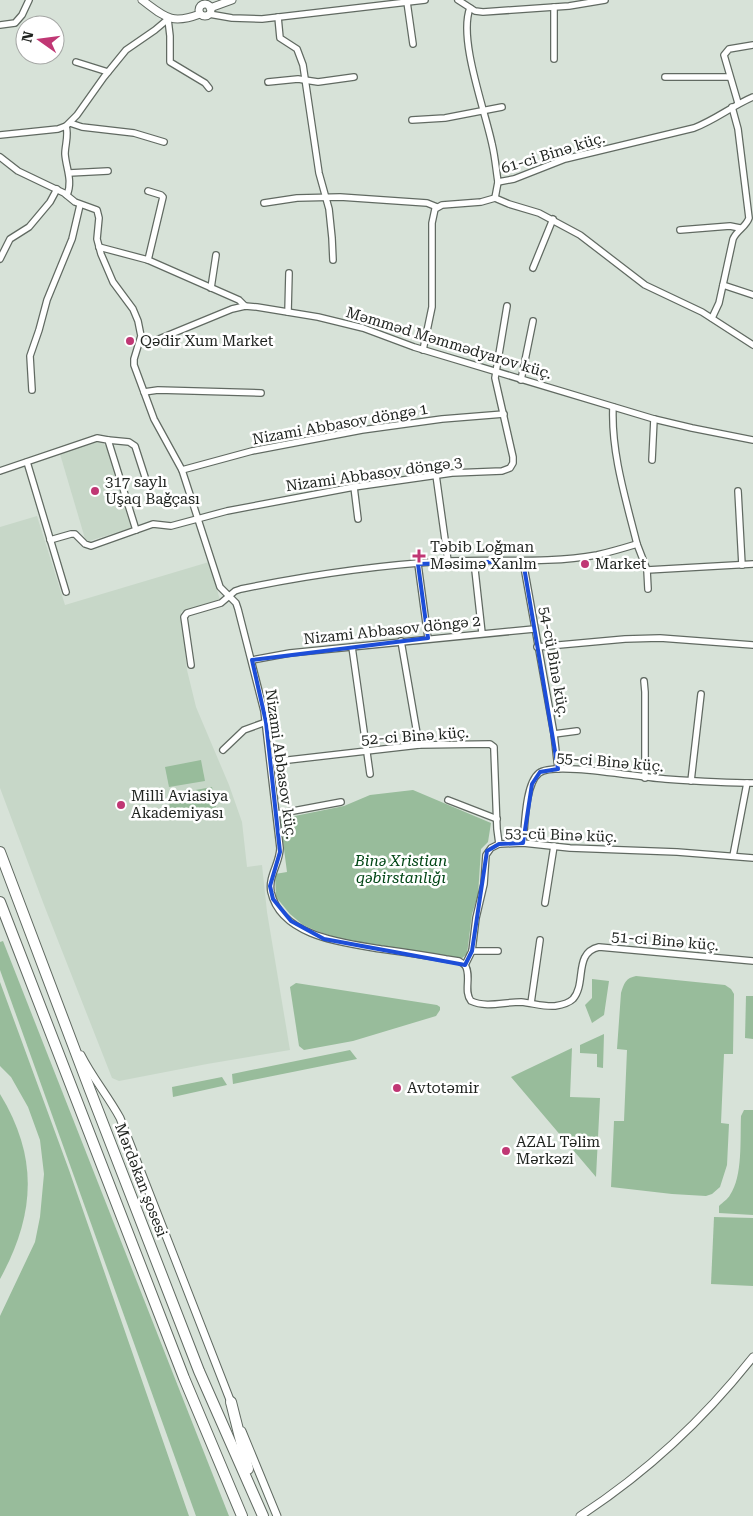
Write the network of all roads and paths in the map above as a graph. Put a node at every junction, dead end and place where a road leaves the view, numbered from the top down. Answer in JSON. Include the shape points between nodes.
{"nodes":[{"id":1,"x":29,"y":0,"type":"edge"},
{"id":2,"x":142,"y":0,"type":"edge"},
{"id":3,"x":232,"y":0,"type":"edge"},
{"id":4,"x":424,"y":0,"type":"edge"},
{"id":5,"x":458,"y":0,"type":"edge"},
{"id":6,"x":605,"y":0,"type":"edge"},
{"id":7,"x":407,"y":2,"type":"junction"},
{"id":8,"x":554,"y":7,"type":"junction"},
{"id":9,"x":470,"y":8,"type":"junction"},
{"id":10,"x":209,"y":11,"type":"junction"},
{"id":11,"x":278,"y":17,"type":"junction"},
{"id":12,"x":168,"y":18,"type":"junction"},
{"id":13,"x":0,"y":25,"type":"edge"},
{"id":14,"x":413,"y":44,"type":"dead end"},
{"id":15,"x":753,"y":45,"type":"edge"},
{"id":16,"x":554,"y":59,"type":"dead end"},
{"id":17,"x":76,"y":62,"type":"dead end"},
{"id":18,"x":108,"y":72,"type":"junction"},
{"id":19,"x":354,"y":77,"type":"dead end"},
{"id":20,"x":665,"y":77,"type":"dead end"},
{"id":21,"x":729,"y":77,"type":"junction"},
{"id":22,"x":306,"y":81,"type":"junction"},
{"id":23,"x":268,"y":82,"type":"dead end"},
{"id":24,"x":209,"y":88,"type":"dead end"},
{"id":25,"x":753,"y":97,"type":"edge"},
{"id":26,"x":738,"y":104,"type":"junction"},
{"id":27,"x":502,"y":107,"type":"dead end"},
{"id":28,"x":732,"y":107,"type":"junction"},
{"id":29,"x":483,"y":109,"type":"junction"},
{"id":30,"x":412,"y":120,"type":"dead end"},
{"id":31,"x":68,"y":124,"type":"junction"},
{"id":32,"x":0,"y":134,"type":"edge"},
{"id":33,"x":164,"y":142,"type":"dead end"},
{"id":34,"x":0,"y":157,"type":"edge"},
{"id":35,"x":108,"y":171,"type":"dead end"},
{"id":36,"x":69,"y":173,"type":"junction"},
{"id":37,"x":498,"y":182,"type":"junction"},
{"id":38,"x":56,"y":189,"type":"junction"},
{"id":39,"x":148,"y":192,"type":"dead end"},
{"id":40,"x":67,"y":194,"type":"junction"},
{"id":41,"x":326,"y":197,"type":"junction"},
{"id":42,"x":495,"y":198,"type":"junction"},
{"id":43,"x":264,"y":203,"type":"dead end"},
{"id":44,"x":80,"y":205,"type":"junction"},
{"id":45,"x":437,"y":207,"type":"junction"},
{"id":46,"x":553,"y":219,"type":"junction"},
{"id":47,"x":740,"y":228,"type":"junction"},
{"id":48,"x":680,"y":230,"type":"dead end"},
{"id":49,"x":99,"y":246,"type":"junction"},
{"id":50,"x":216,"y":255,"type":"dead end"},
{"id":51,"x":0,"y":259,"type":"edge"},
{"id":52,"x":148,"y":260,"type":"junction"},
{"id":53,"x":332,"y":260,"type":"dead end"},
{"id":54,"x":533,"y":268,"type":"dead end"},
{"id":55,"x":289,"y":273,"type":"dead end"},
{"id":56,"x":723,"y":285,"type":"junction"},
{"id":57,"x":211,"y":288,"type":"junction"},
{"id":58,"x":753,"y":295,"type":"edge"},
{"id":59,"x":245,"y":306,"type":"junction"},
{"id":60,"x":507,"y":306,"type":"dead end"},
{"id":61,"x":288,"y":312,"type":"junction"},
{"id":62,"x":712,"y":318,"type":"junction"},
{"id":63,"x":533,"y":321,"type":"dead end"},
{"id":64,"x":140,"y":342,"type":"junction"},
{"id":65,"x":753,"y":345,"type":"edge"},
{"id":66,"x":423,"y":350,"type":"junction"},
{"id":67,"x":496,"y":372,"type":"junction"},
{"id":68,"x":521,"y":380,"type":"junction"},
{"id":69,"x":32,"y":390,"type":"dead end"},
{"id":70,"x":144,"y":392,"type":"junction"},
{"id":71,"x":261,"y":393,"type":"dead end"},
{"id":72,"x":613,"y":407,"type":"junction"},
{"id":73,"x":504,"y":414,"type":"junction"},
{"id":74,"x":654,"y":419,"type":"junction"},
{"id":75,"x":108,"y":440,"type":"junction"},
{"id":76,"x":753,"y":440,"type":"edge"},
{"id":77,"x":652,"y":460,"type":"dead end"},
{"id":78,"x":27,"y":462,"type":"junction"},
{"id":79,"x":182,"y":470,"type":"junction"},
{"id":80,"x":0,"y":471,"type":"edge"},
{"id":81,"x":436,"y":475,"type":"junction"},
{"id":82,"x":146,"y":480,"type":"dead end"},
{"id":83,"x":354,"y":487,"type":"junction"},
{"id":84,"x":738,"y":491,"type":"dead end"},
{"id":85,"x":198,"y":519,"type":"junction"},
{"id":86,"x":358,"y":519,"type":"dead end"},
{"id":87,"x":136,"y":530,"type":"junction"},
{"id":88,"x":50,"y":540,"type":"junction"},
{"id":89,"x":637,"y":544,"type":"junction"},
{"id":90,"x":448,"y":561,"type":"junction"},
{"id":91,"x":474,"y":561,"type":"junction"},
{"id":92,"x":523,"y":561,"type":"junction"},
{"id":93,"x":418,"y":564,"type":"junction"},
{"id":94,"x":753,"y":564,"type":"edge"},
{"id":95,"x":742,"y":565,"type":"junction"},
{"id":96,"x":647,"y":570,"type":"junction"},
{"id":97,"x":648,"y":589,"type":"dead end"},
{"id":98,"x":66,"y":592,"type":"dead end"},
{"id":99,"x":228,"y":596,"type":"junction"},
{"id":100,"x":534,"y":629,"type":"junction"},
{"id":101,"x":482,"y":633,"type":"junction"},
{"id":102,"x":428,"y":638,"type":"junction"},
{"id":103,"x":401,"y":641,"type":"junction"},
{"id":104,"x":753,"y":645,"type":"edge"},
{"id":105,"x":352,"y":647,"type":"junction"},
{"id":106,"x":537,"y":647,"type":"junction"},
{"id":107,"x":252,"y":660,"type":"junction"},
{"id":108,"x":191,"y":665,"type":"dead end"},
{"id":109,"x":644,"y":681,"type":"dead end"},
{"id":110,"x":701,"y":694,"type":"dead end"},
{"id":111,"x":266,"y":722,"type":"junction"},
{"id":112,"x":577,"y":731,"type":"dead end"},
{"id":113,"x":554,"y":734,"type":"junction"},
{"id":114,"x":419,"y":746,"type":"junction"},
{"id":115,"x":223,"y":750,"type":"dead end"},
{"id":116,"x":368,"y":752,"type":"junction"},
{"id":117,"x":271,"y":762,"type":"junction"},
{"id":118,"x":558,"y":769,"type":"junction"},
{"id":119,"x":370,"y":774,"type":"dead end"},
{"id":120,"x":645,"y":778,"type":"junction"},
{"id":121,"x":691,"y":781,"type":"junction"},
{"id":122,"x":750,"y":783,"type":"edge"},
{"id":123,"x":448,"y":800,"type":"dead end"},
{"id":124,"x":341,"y":802,"type":"dead end"},
{"id":125,"x":277,"y":814,"type":"junction"},
{"id":126,"x":497,"y":819,"type":"junction"},
{"id":127,"x":523,"y":843,"type":"junction"},
{"id":128,"x":499,"y":844,"type":"junction"},
{"id":129,"x":554,"y":846,"type":"junction"},
{"id":130,"x":0,"y":852,"type":"edge"},
{"id":131,"x":733,"y":856,"type":"junction"},
{"id":132,"x":753,"y":858,"type":"edge"},
{"id":133,"x":0,"y":902,"type":"edge"},
{"id":134,"x":545,"y":903,"type":"dead end"},
{"id":135,"x":540,"y":940,"type":"dead end"},
{"id":136,"x":472,"y":951,"type":"junction"},
{"id":137,"x":498,"y":951,"type":"dead end"},
{"id":138,"x":753,"y":961,"type":"edge"},
{"id":139,"x":465,"y":965,"type":"junction"},
{"id":140,"x":531,"y":1003,"type":"junction"},
{"id":141,"x":64,"y":1019,"type":"junction"},
{"id":142,"x":753,"y":1357,"type":"edge"},
{"id":143,"x":231,"y":1402,"type":"junction"},
{"id":144,"x":255,"y":1497,"type":"junction"},
{"id":145,"x":242,"y":1516,"type":"edge"},
{"id":146,"x":263,"y":1516,"type":"edge"},
{"id":147,"x":267,"y":1516,"type":"edge"},
{"id":148,"x":277,"y":1516,"type":"edge"},
{"id":149,"x":580,"y":1516,"type":"edge"}],
"edges":[{"from":1,"to":13,"type":"street","via":[[15,23]]},
{"from":2,"to":12,"type":"street"},
{"from":3,"to":10,"type":"street"},
{"from":4,"to":7,"type":"street"},
{"from":5,"to":9,"type":"street"},
{"from":6,"to":8,"type":"street"},
{"from":7,"to":11,"type":"street"},
{"from":7,"to":14,"type":"street"},
{"from":8,"to":9,"type":"street","via":[[483,12]]},
{"from":8,"to":16,"type":"street"},
{"from":9,"to":29,"type":"street","name":"61-ci Binə küç.","via":[[466,32]]},
{"from":10,"to":11,"type":"street","via":[[244,19]]},
{"from":10,"to":12,"type":"street","via":[[207,4],[199,9],[200,14],[182,20]]},
{"from":11,"to":22,"type":"street","via":[[280,38],[297,49]]},
{"from":12,"to":18,"type":"street","via":[[126,50]]},
{"from":12,"to":24,"type":"street","via":[[170,62]]},
{"from":15,"to":21,"type":"street","via":[[725,52]]},
{"from":17,"to":18,"type":"street"},
{"from":18,"to":31,"type":"street"},
{"from":19,"to":22,"type":"street"},
{"from":20,"to":21,"type":"street"},
{"from":21,"to":26,"type":"street"},
{"from":22,"to":23,"type":"street"},
{"from":22,"to":41,"type":"street","via":[[317,163]]},
{"from":25,"to":26,"type":"street","name":"61-ci Binə küç."},
{"from":26,"to":28,"type":"street","name":"61-ci Binə küç."},
{"from":27,"to":29,"type":"street"},
{"from":28,"to":37,"type":"street","name":"61-ci Binə küç.","via":[[694,128],[565,159]]},
{"from":28,"to":47,"type":"street","via":[[749,214],[748,221]]},
{"from":29,"to":30,"type":"street","via":[[445,118]]},
{"from":29,"to":37,"type":"street","name":"61-ci Binə küç."},
{"from":31,"to":32,"type":"street","via":[[58,129]]},
{"from":31,"to":33,"type":"street","via":[[127,132]]},
{"from":31,"to":36,"type":"street","via":[[65,156]]},
{"from":34,"to":38,"type":"street","name":"Nizami Abbasov küç.","via":[[18,171]]},
{"from":35,"to":36,"type":"street"},
{"from":36,"to":40,"type":"street"},
{"from":37,"to":42,"type":"street"},
{"from":38,"to":40,"type":"street","name":"Nizami Abbasov küç."},
{"from":38,"to":51,"type":"street","via":[[50,202],[29,227],[10,239]]},
{"from":39,"to":52,"type":"street","via":[[162,197]]},
{"from":40,"to":44,"type":"street","name":"Nizami Abbasov küç."},
{"from":41,"to":43,"type":"street"},
{"from":41,"to":45,"type":"street","via":[[376,198]]},
{"from":41,"to":53,"type":"street","via":[[331,222]]},
{"from":42,"to":45,"type":"street"},
{"from":42,"to":46,"type":"street"},
{"from":44,"to":49,"type":"street","name":"Nizami Abbasov küç.","via":[[98,212]]},
{"from":44,"to":69,"type":"street","via":[[72,239],[47,300],[30,356]]},
{"from":45,"to":66,"type":"street","via":[[432,222],[432,307]]},
{"from":46,"to":54,"type":"street"},
{"from":46,"to":62,"type":"street","via":[[587,240],[645,285]]},
{"from":47,"to":48,"type":"street"},
{"from":47,"to":56,"type":"street","via":[[733,239]]},
{"from":49,"to":52,"type":"street"},
{"from":49,"to":64,"type":"street","name":"Nizami Abbasov küç.","via":[[113,282],[133,309]]},
{"from":50,"to":57,"type":"street"},
{"from":52,"to":57,"type":"street"},
{"from":55,"to":61,"type":"street"},
{"from":56,"to":58,"type":"street"},
{"from":56,"to":62,"type":"street"},
{"from":57,"to":59,"type":"street"},
{"from":59,"to":61,"type":"street","name":"Məmməd Məmmədyarov küç."},
{"from":59,"to":64,"type":"street","name":"Məmməd Məmmədyarov küç.","via":[[159,339]]},
{"from":60,"to":67,"type":"street","name":"Nizami Abbasov döngə 3"},
{"from":61,"to":66,"type":"street","name":"Məmməd Məmmədyarov küç.","via":[[363,328]]},
{"from":62,"to":65,"type":"street"},
{"from":63,"to":68,"type":"street"},
{"from":64,"to":70,"type":"street","name":"Nizami Abbasov küç.","via":[[134,359]]},
{"from":66,"to":67,"type":"street","name":"Məmməd Məmmədyarov küç."},
{"from":67,"to":68,"type":"street","name":"Məmməd Məmmədyarov küç."},
{"from":67,"to":73,"type":"street","name":"Nizami Abbasov döngə 3","via":[[495,385]]},
{"from":68,"to":72,"type":"street","name":"Məmməd Məmmədyarov küç."},
{"from":70,"to":71,"type":"street"},
{"from":70,"to":79,"type":"street","name":"Nizami Abbasov küç.","via":[[158,427]]},
{"from":72,"to":74,"type":"street","name":"Məmməd Məmmədyarov küç."},
{"from":72,"to":89,"type":"street","via":[[616,454]]},
{"from":73,"to":79,"type":"street","name":"Nizami Abbasov döngə 1","via":[[362,430],[252,451]]},
{"from":73,"to":81,"type":"street","name":"Nizami Abbasov döngə 3","via":[[513,457],[510,468]]},
{"from":74,"to":76,"type":"street","name":"Məmməd Məmmədyarov küç."},
{"from":74,"to":77,"type":"street"},
{"from":75,"to":78,"type":"street","via":[[97,438]]},
{"from":75,"to":82,"type":"street","via":[[129,442],[135,446]]},
{"from":75,"to":87,"type":"street"},
{"from":78,"to":80,"type":"street"},
{"from":78,"to":88,"type":"street"},
{"from":79,"to":85,"type":"street","name":"Nizami Abbasov küç."},
{"from":81,"to":83,"type":"street","name":"Nizami Abbasov döngə 3"},
{"from":81,"to":90,"type":"street"},
{"from":83,"to":85,"type":"street","name":"Nizami Abbasov döngə 3"},
{"from":83,"to":86,"type":"street"},
{"from":84,"to":95,"type":"street"},
{"from":85,"to":87,"type":"street","name":"Nizami Abbasov döngə 3","via":[[171,526],[153,524]]},
{"from":85,"to":99,"type":"street","name":"Nizami Abbasov küç.","via":[[220,588]]},
{"from":87,"to":88,"type":"street","name":"Nizami Abbasov döngə 3","via":[[91,546],[75,534]]},
{"from":88,"to":98,"type":"street"},
{"from":89,"to":92,"type":"street","via":[[596,555]]},
{"from":89,"to":96,"type":"street"},
{"from":90,"to":91,"type":"street"},
{"from":90,"to":93,"type":"street"},
{"from":91,"to":92,"type":"street"},
{"from":91,"to":101,"type":"street"},
{"from":92,"to":100,"type":"street","name":"54-cü Binə küç."},
{"from":93,"to":99,"type":"street","via":[[302,576],[241,588]]},
{"from":93,"to":102,"type":"street"},
{"from":94,"to":95,"type":"street"},
{"from":95,"to":96,"type":"street"},
{"from":96,"to":97,"type":"street"},
{"from":99,"to":107,"type":"street","name":"Nizami Abbasov küç.","via":[[236,603]]},
{"from":99,"to":108,"type":"street","via":[[221,603],[187,613],[184,617]]},
{"from":100,"to":101,"type":"street","name":"Nizami Abbasov döngə 2"},
{"from":100,"to":106,"type":"street","name":"54-cü Binə küç."},
{"from":101,"to":102,"type":"street","name":"Nizami Abbasov döngə 2"},
{"from":102,"to":103,"type":"street","name":"Nizami Abbasov döngə 2"},
{"from":103,"to":105,"type":"street","name":"Nizami Abbasov döngə 2"},
{"from":103,"to":114,"type":"street"},
{"from":104,"to":106,"type":"street","via":[[660,638]]},
{"from":105,"to":107,"type":"street","name":"Nizami Abbasov döngə 2"},
{"from":105,"to":116,"type":"street"},
{"from":106,"to":113,"type":"street","name":"54-cü Binə küç."},
{"from":107,"to":111,"type":"street","name":"Nizami Abbasov küç."},
{"from":109,"to":120,"type":"street"},
{"from":110,"to":121,"type":"street"},
{"from":111,"to":115,"type":"street","via":[[244,730]]},
{"from":111,"to":117,"type":"street","name":"Nizami Abbasov küç."},
{"from":112,"to":113,"type":"street"},
{"from":113,"to":118,"type":"street","name":"54-cü Binə küç."},
{"from":114,"to":116,"type":"street","name":"52-ci Binə küç."},
{"from":114,"to":126,"type":"street","name":"52-ci Binə küç.","via":[[492,745]]},
{"from":116,"to":117,"type":"street","name":"52-ci Binə küç."},
{"from":116,"to":119,"type":"street"},
{"from":117,"to":125,"type":"street","name":"Nizami Abbasov küç."},
{"from":118,"to":120,"type":"street","name":"55-ci Binə küç."},
{"from":118,"to":127,"type":"street","name":"55-ci Binə küç.","via":[[540,772],[532,784]]},
{"from":120,"to":121,"type":"street","name":"55-ci Binə küç."},
{"from":121,"to":122,"type":"street","name":"55-ci Binə küç."},
{"from":122,"to":131,"type":"street"},
{"from":123,"to":126,"type":"street"},
{"from":124,"to":125,"type":"street"},
{"from":125,"to":139,"type":"street","name":"Nizami Abbasov küç.","via":[[280,852],[271,878],[273,899],[295,924],[324,939],[446,958]]},
{"from":126,"to":128,"type":"street","name":"52-ci Binə küç."},
{"from":127,"to":128,"type":"street","name":"53-cü Binə küç."},
{"from":127,"to":129,"type":"street","name":"53-cü Binə küç."},
{"from":128,"to":136,"type":"street","name":"53-cü Binə küç.","via":[[486,855]]},
{"from":129,"to":131,"type":"street","name":"53-cü Binə küç."},
{"from":129,"to":134,"type":"street"},
{"from":130,"to":141,"type":"highway","name":"Mərdəkan şosesi"},
{"from":131,"to":132,"type":"street","name":"53-cü Binə küç."},
{"from":133,"to":145,"type":"highway","name":"Mərdəkan şosesi","via":[[184,1378]]},
{"from":135,"to":140,"type":"street"},
{"from":136,"to":137,"type":"street"},
{"from":136,"to":139,"type":"street","name":"53-cü Binə küç."},
{"from":138,"to":140,"type":"street","name":"51-ci Binə küç.","via":[[599,947],[586,956],[573,999],[554,1006]]},
{"from":139,"to":140,"type":"street","name":"51-ci Binə küç.","via":[[469,975],[467,994],[471,1001],[483,1004]]},
{"from":141,"to":143,"type":"street","via":[[87,1066],[120,1118]]},
{"from":141,"to":144,"type":"highway","name":"Mərdəkan şosesi","via":[[196,1362]]},
{"from":142,"to":149,"type":"street","via":[[687,1431],[660,1456],[630,1482]]},
{"from":143,"to":144,"type":"highway"},
{"from":143,"to":148,"type":"street"},
{"from":144,"to":146,"type":"highway","name":"Mərdəkan şosesi"},
{"from":144,"to":147,"type":"highway"}]}
